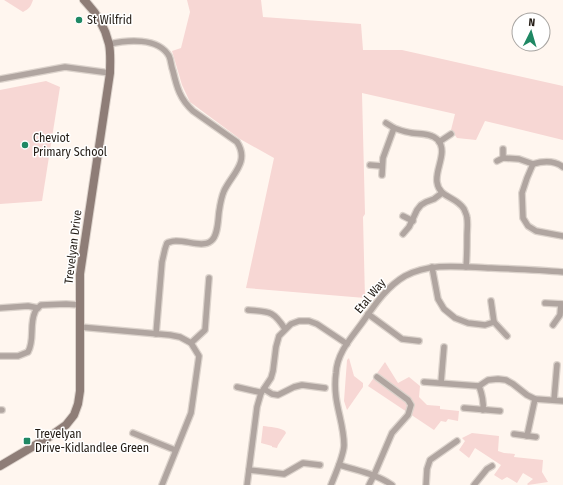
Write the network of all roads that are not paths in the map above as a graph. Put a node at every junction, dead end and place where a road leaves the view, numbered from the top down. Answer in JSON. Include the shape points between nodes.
{"nodes":[{"id":1,"x":84,"y":0,"type":"edge"},
{"id":2,"x":109,"y":44,"type":"junction"},
{"id":3,"x":110,"y":73,"type":"junction"},
{"id":4,"x":0,"y":79,"type":"edge"},
{"id":5,"x":386,"y":123,"type":"dead end"},
{"id":6,"x":394,"y":128,"type":"junction"},
{"id":7,"x":451,"y":134,"type":"dead end"},
{"id":8,"x":439,"y":142,"type":"junction"},
{"id":9,"x":503,"y":149,"type":"dead end"},
{"id":10,"x":503,"y":158,"type":"junction"},
{"id":11,"x":497,"y":161,"type":"dead end"},
{"id":12,"x":533,"y":164,"type":"junction"},
{"id":13,"x":370,"y":165,"type":"dead end"},
{"id":14,"x":382,"y":166,"type":"junction"},
{"id":15,"x":563,"y":167,"type":"edge"},
{"id":16,"x":382,"y":175,"type":"dead end"},
{"id":17,"x":442,"y":193,"type":"junction"},
{"id":18,"x":403,"y":216,"type":"dead end"},
{"id":19,"x":413,"y":221,"type":"junction"},
{"id":20,"x":403,"y":234,"type":"dead end"},
{"id":21,"x":563,"y":236,"type":"edge"},
{"id":22,"x":432,"y":267,"type":"junction"},
{"id":23,"x":466,"y":267,"type":"junction"},
{"id":24,"x":563,"y":272,"type":"edge"},
{"id":25,"x":209,"y":278,"type":"dead end"},
{"id":26,"x":491,"y":301,"type":"dead end"},
{"id":27,"x":545,"y":303,"type":"dead end"},
{"id":28,"x":562,"y":304,"type":"edge"},
{"id":29,"x":80,"y":305,"type":"junction"},
{"id":30,"x":0,"y":308,"type":"edge"},
{"id":31,"x":38,"y":308,"type":"junction"},
{"id":32,"x":248,"y":310,"type":"dead end"},
{"id":33,"x":368,"y":314,"type":"junction"},
{"id":34,"x":494,"y":322,"type":"junction"},
{"id":35,"x":552,"y":325,"type":"dead end"},
{"id":36,"x":80,"y":327,"type":"junction"},
{"id":37,"x":285,"y":329,"type":"junction"},
{"id":38,"x":156,"y":334,"type":"junction"},
{"id":39,"x":507,"y":336,"type":"dead end"},
{"id":40,"x":419,"y":341,"type":"dead end"},
{"id":41,"x":192,"y":343,"type":"junction"},
{"id":42,"x":347,"y":344,"type":"junction"},
{"id":43,"x":444,"y":347,"type":"dead end"},
{"id":44,"x":0,"y":356,"type":"edge"},
{"id":45,"x":557,"y":365,"type":"dead end"},
{"id":46,"x":377,"y":377,"type":"dead end"},
{"id":47,"x":424,"y":382,"type":"dead end"},
{"id":48,"x":441,"y":383,"type":"junction"},
{"id":49,"x":479,"y":386,"type":"junction"},
{"id":50,"x":237,"y":387,"type":"dead end"},
{"id":51,"x":325,"y":388,"type":"dead end"},
{"id":52,"x":263,"y":391,"type":"junction"},
{"id":53,"x":535,"y":399,"type":"junction"},
{"id":54,"x":554,"y":400,"type":"junction"},
{"id":55,"x":563,"y":401,"type":"edge"},
{"id":56,"x":464,"y":408,"type":"dead end"},
{"id":57,"x":483,"y":410,"type":"junction"},
{"id":58,"x":500,"y":411,"type":"dead end"},
{"id":59,"x":133,"y":433,"type":"dead end"},
{"id":60,"x":514,"y":434,"type":"dead end"},
{"id":61,"x":527,"y":436,"type":"junction"},
{"id":62,"x":536,"y":437,"type":"dead end"},
{"id":63,"x":457,"y":441,"type":"dead end"},
{"id":64,"x":175,"y":450,"type":"junction"},
{"id":65,"x":320,"y":465,"type":"dead end"},
{"id":66,"x":339,"y":465,"type":"junction"},
{"id":67,"x":0,"y":466,"type":"edge"},
{"id":68,"x":492,"y":466,"type":"dead end"},
{"id":69,"x":249,"y":470,"type":"junction"},
{"id":70,"x":374,"y":475,"type":"junction"},
{"id":71,"x":162,"y":485,"type":"edge"},
{"id":72,"x":247,"y":485,"type":"edge"},
{"id":73,"x":332,"y":485,"type":"edge"},
{"id":74,"x":369,"y":485,"type":"edge"},
{"id":75,"x":392,"y":485,"type":"edge"},
{"id":76,"x":426,"y":485,"type":"edge"},
{"id":77,"x":474,"y":485,"type":"edge"}],
"edges":[{"from":1,"to":2,"type":"street","name":"Trevelyan Drive","via":[[95,12]]},
{"from":2,"to":3,"type":"street","name":"Trevelyan Drive"},
{"from":2,"to":38,"type":"street","via":[[139,41],[160,46],[169,56],[176,86],[184,102],[237,142],[241,148],[241,163],[221,198],[215,237],[206,244],[171,241],[164,249]]},
{"from":3,"to":4,"type":"street","via":[[65,67]]},
{"from":3,"to":29,"type":"street","name":"Trevelyan Drive","via":[[80,274]]},
{"from":5,"to":6,"type":"street"},
{"from":6,"to":8,"type":"street","via":[[431,136]]},
{"from":6,"to":14,"type":"street"},
{"from":7,"to":8,"type":"street"},
{"from":8,"to":17,"type":"street","via":[[442,152],[437,182]]},
{"from":9,"to":10,"type":"street"},
{"from":10,"to":11,"type":"street"},
{"from":10,"to":12,"type":"street","via":[[519,159]]},
{"from":12,"to":15,"type":"street","via":[[549,162]]},
{"from":12,"to":21,"type":"street","via":[[522,193],[524,218],[528,226],[536,231]]},
{"from":13,"to":14,"type":"street"},
{"from":14,"to":16,"type":"street"},
{"from":17,"to":19,"type":"street","via":[[421,205]]},
{"from":17,"to":23,"type":"street","via":[[460,204],[467,217]]},
{"from":18,"to":19,"type":"street"},
{"from":19,"to":20,"type":"street"},
{"from":22,"to":23,"type":"street","name":"Etal Way"},
{"from":22,"to":33,"type":"street","name":"Etal Way","via":[[416,271],[392,285]]},
{"from":22,"to":34,"type":"street","via":[[438,299],[444,309],[455,318],[468,323],[485,325]]},
{"from":23,"to":24,"type":"street","name":"Etal Way"},
{"from":25,"to":41,"type":"street","via":[[205,330]]},
{"from":26,"to":34,"type":"street"},
{"from":27,"to":28,"type":"street"},
{"from":28,"to":35,"type":"street","via":[[560,315]]},
{"from":29,"to":31,"type":"street","via":[[41,305]]},
{"from":29,"to":36,"type":"street","name":"Trevelyan Drive"},
{"from":30,"to":31,"type":"street"},
{"from":31,"to":44,"type":"street","via":[[32,320],[32,344],[28,352],[18,356]]},
{"from":32,"to":37,"type":"street","via":[[274,314]]},
{"from":33,"to":40,"type":"street","via":[[402,339]]},
{"from":33,"to":42,"type":"street","name":"Etal Way"},
{"from":34,"to":39,"type":"street"},
{"from":36,"to":38,"type":"street"},
{"from":36,"to":67,"type":"street","name":"Trevelyan Drive","via":[[80,391],[74,415],[49,438]]},
{"from":37,"to":42,"type":"street","via":[[299,321],[309,321]]},
{"from":37,"to":52,"type":"street","via":[[279,336],[271,378]]},
{"from":38,"to":41,"type":"street","via":[[180,337]]},
{"from":41,"to":64,"type":"street","via":[[199,356],[191,413]]},
{"from":42,"to":66,"type":"street","name":"Etal Way","via":[[339,357],[336,372],[336,396],[344,446]]},
{"from":43,"to":48,"type":"street"},
{"from":45,"to":54,"type":"street"},
{"from":46,"to":70,"type":"street","via":[[411,405],[408,415],[392,433]]},
{"from":47,"to":48,"type":"street"},
{"from":48,"to":49,"type":"street"},
{"from":49,"to":53,"type":"street","via":[[488,380],[506,380]]},
{"from":49,"to":57,"type":"street","via":[[483,396]]},
{"from":50,"to":52,"type":"street"},
{"from":51,"to":52,"type":"street","via":[[302,385],[278,395]]},
{"from":52,"to":69,"type":"street","via":[[255,418]]},
{"from":53,"to":54,"type":"street"},
{"from":53,"to":61,"type":"street"},
{"from":54,"to":55,"type":"street"},
{"from":56,"to":57,"type":"street"},
{"from":57,"to":58,"type":"street"},
{"from":59,"to":64,"type":"street"},
{"from":60,"to":61,"type":"street"},
{"from":61,"to":62,"type":"street"},
{"from":63,"to":76,"type":"street","via":[[430,460]]},
{"from":64,"to":71,"type":"street"},
{"from":65,"to":69,"type":"street","via":[[303,463],[284,474]]},
{"from":66,"to":70,"type":"street"},
{"from":66,"to":73,"type":"street","name":"Etal Way"},
{"from":68,"to":77,"type":"street"},
{"from":69,"to":72,"type":"street"},
{"from":70,"to":74,"type":"street"},
{"from":70,"to":75,"type":"street"}]}
